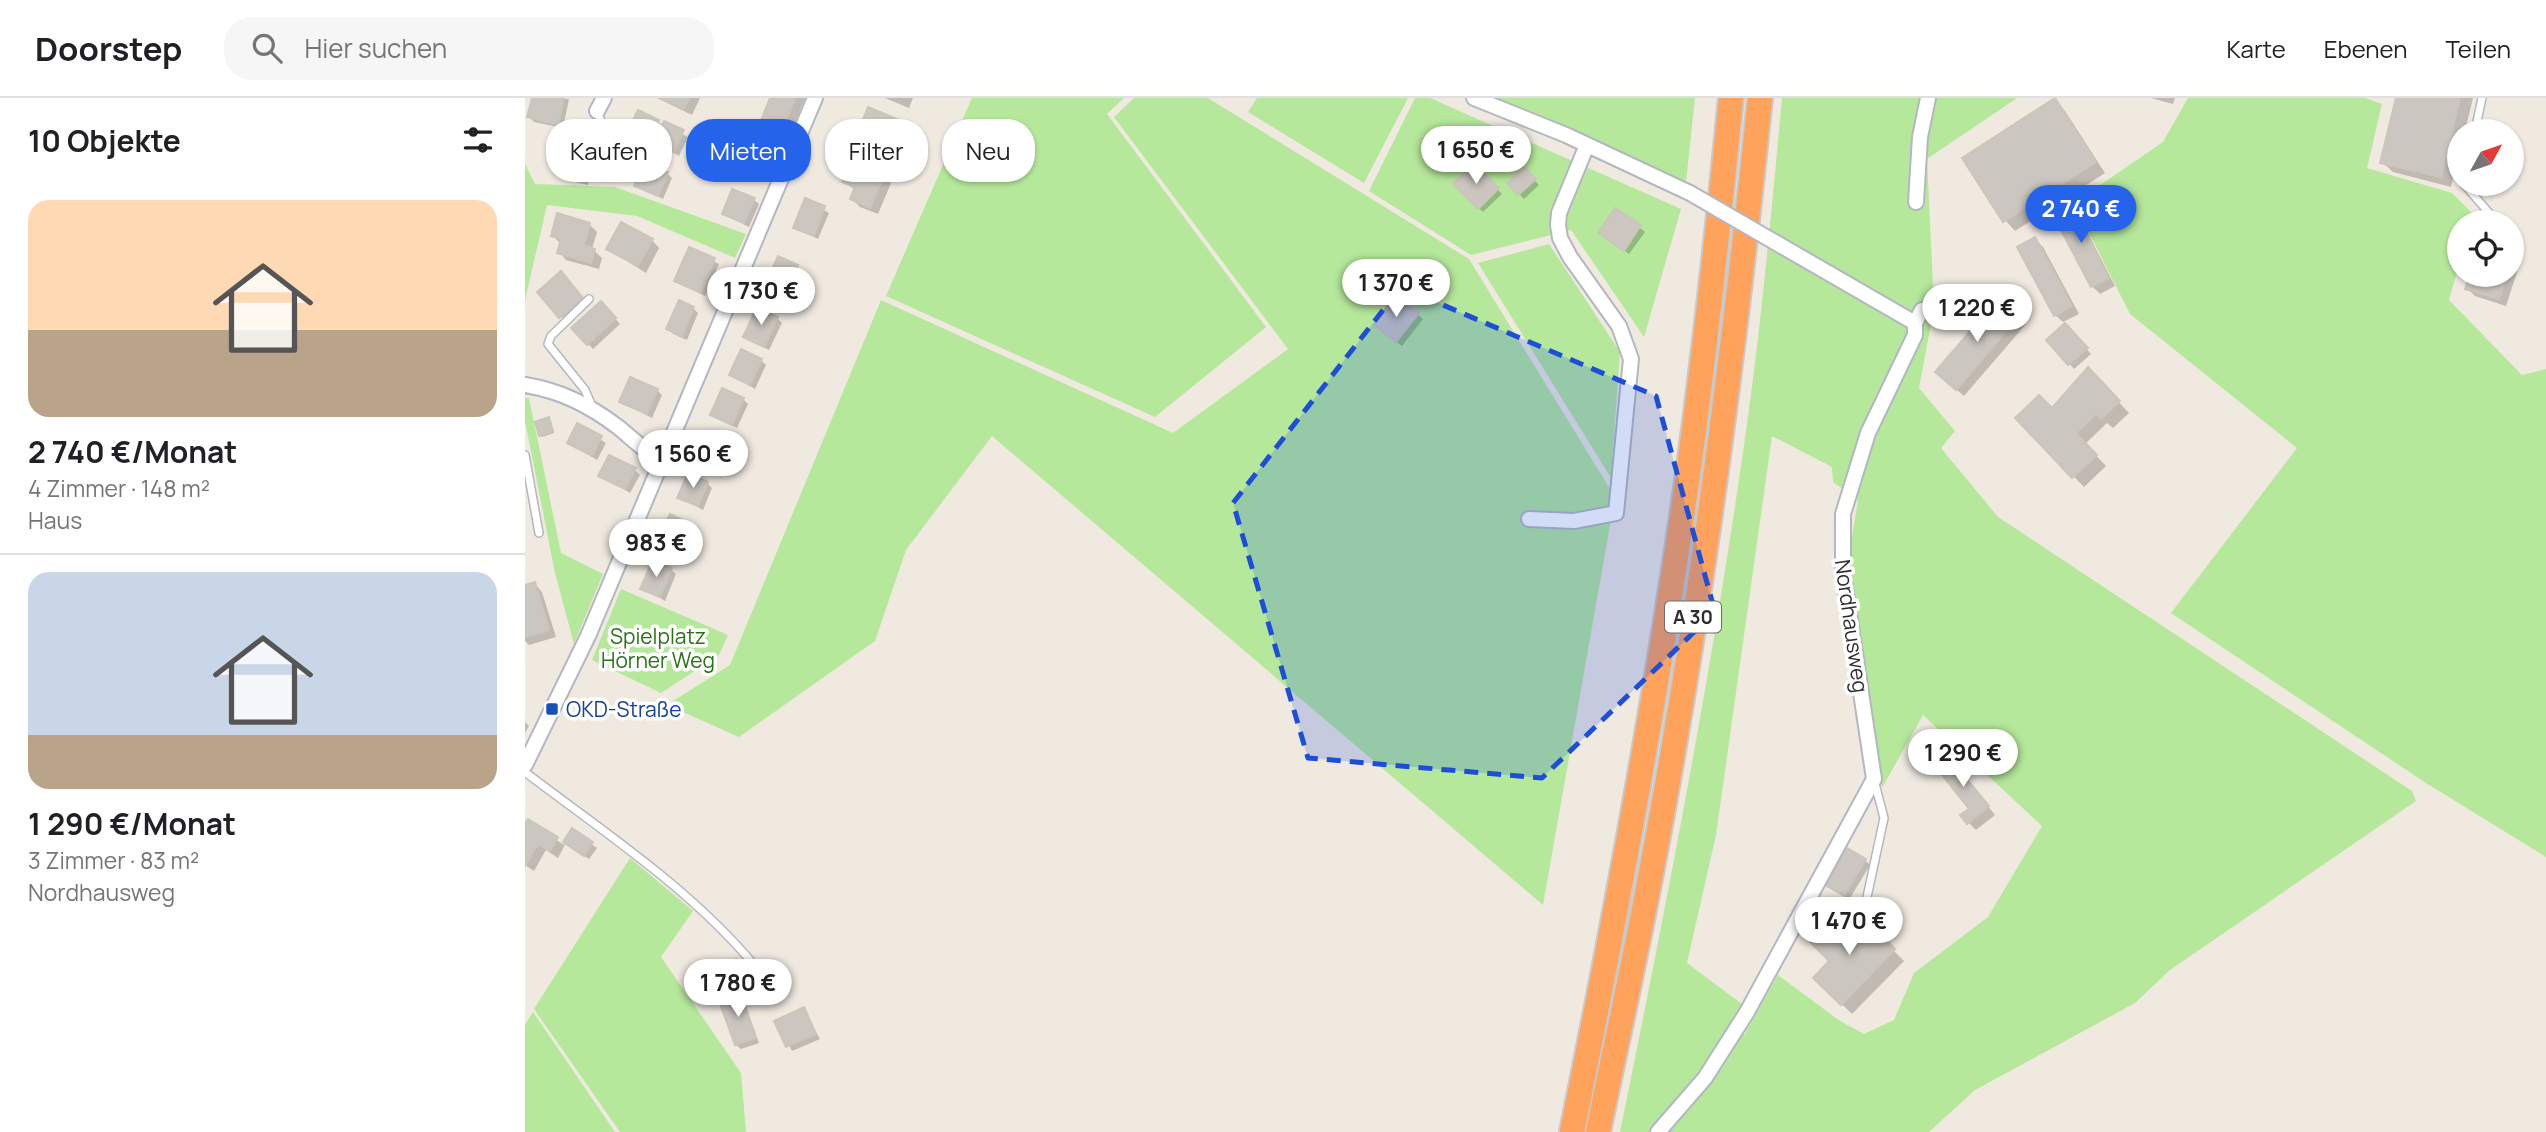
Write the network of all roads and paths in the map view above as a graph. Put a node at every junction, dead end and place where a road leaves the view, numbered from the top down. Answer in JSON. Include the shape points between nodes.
{"nodes":[{"id":1,"x":815,"y":98,"type":"edge"},
{"id":2,"x":1474,"y":98,"type":"edge"},
{"id":3,"x":1731,"y":98,"type":"edge"},
{"id":4,"x":1760,"y":98,"type":"edge"},
{"id":5,"x":1928,"y":98,"type":"edge"},
{"id":6,"x":2482,"y":98,"type":"edge"},
{"id":7,"x":2478,"y":119,"type":"edge"},
{"id":8,"x":1587,"y":145,"type":"junction"},
{"id":9,"x":2472,"y":196,"type":"edge"},
{"id":10,"x":1916,"y":202,"type":"dead end"},
{"id":11,"x":2485,"y":210,"type":"edge"},
{"id":12,"x":589,"y":299,"type":"dead end"},
{"id":13,"x":525,"y":385,"type":"edge"},
{"id":14,"x":594,"y":410,"type":"junction"},
{"id":15,"x":525,"y":455,"type":"edge"},
{"id":16,"x":662,"y":459,"type":"junction"},
{"id":17,"x":1529,"y":519,"type":"dead end"},
{"id":18,"x":539,"y":533,"type":"dead end"},
{"id":19,"x":525,"y":765,"type":"edge"},
{"id":20,"x":525,"y":772,"type":"edge"},
{"id":21,"x":1874,"y":779,"type":"junction"},
{"id":22,"x":1867,"y":897,"type":"dead end"},
{"id":23,"x":755,"y":966,"type":"dead end"},
{"id":24,"x":1572,"y":1132,"type":"edge"},
{"id":25,"x":1598,"y":1132,"type":"edge"},
{"id":26,"x":1658,"y":1132,"type":"edge"}],
"edges":[{"from":1,"to":16,"type":"street"},
{"from":2,"to":8,"type":"street","name":"Nordhausweg"},
{"from":3,"to":24,"type":"highway","number":"A 30","via":[[1682,523],[1626,865]]},
{"from":4,"to":25,"type":"highway","number":"A 30","via":[[1706,543],[1648,893]]},
{"from":5,"to":10,"type":"street"},
{"from":6,"to":7,"type":"lane"},
{"from":8,"to":17,"type":"street","via":[[1558,225],[1570,257],[1619,326],[1631,359],[1616,513],[1574,521]]},
{"from":8,"to":21,"type":"street","name":"Nordhausweg","bridge":true,"via":[[1690,193],[1918,316],[1915,335],[1868,433],[1843,514],[1843,573]]},
{"from":9,"to":11,"type":"lane"},
{"from":12,"to":14,"type":"lane","via":[[548,344],[585,390]]},
{"from":13,"to":14,"type":"street","via":[[551,390]]},
{"from":14,"to":16,"type":"street"},
{"from":15,"to":18,"type":"lane"},
{"from":16,"to":19,"type":"street","via":[[588,636]]},
{"from":20,"to":23,"type":"lane","via":[[725,930]]},
{"from":21,"to":22,"type":"lane","via":[[1884,818]]},
{"from":21,"to":26,"type":"street","via":[[1747,1012],[1705,1078]]}]}
